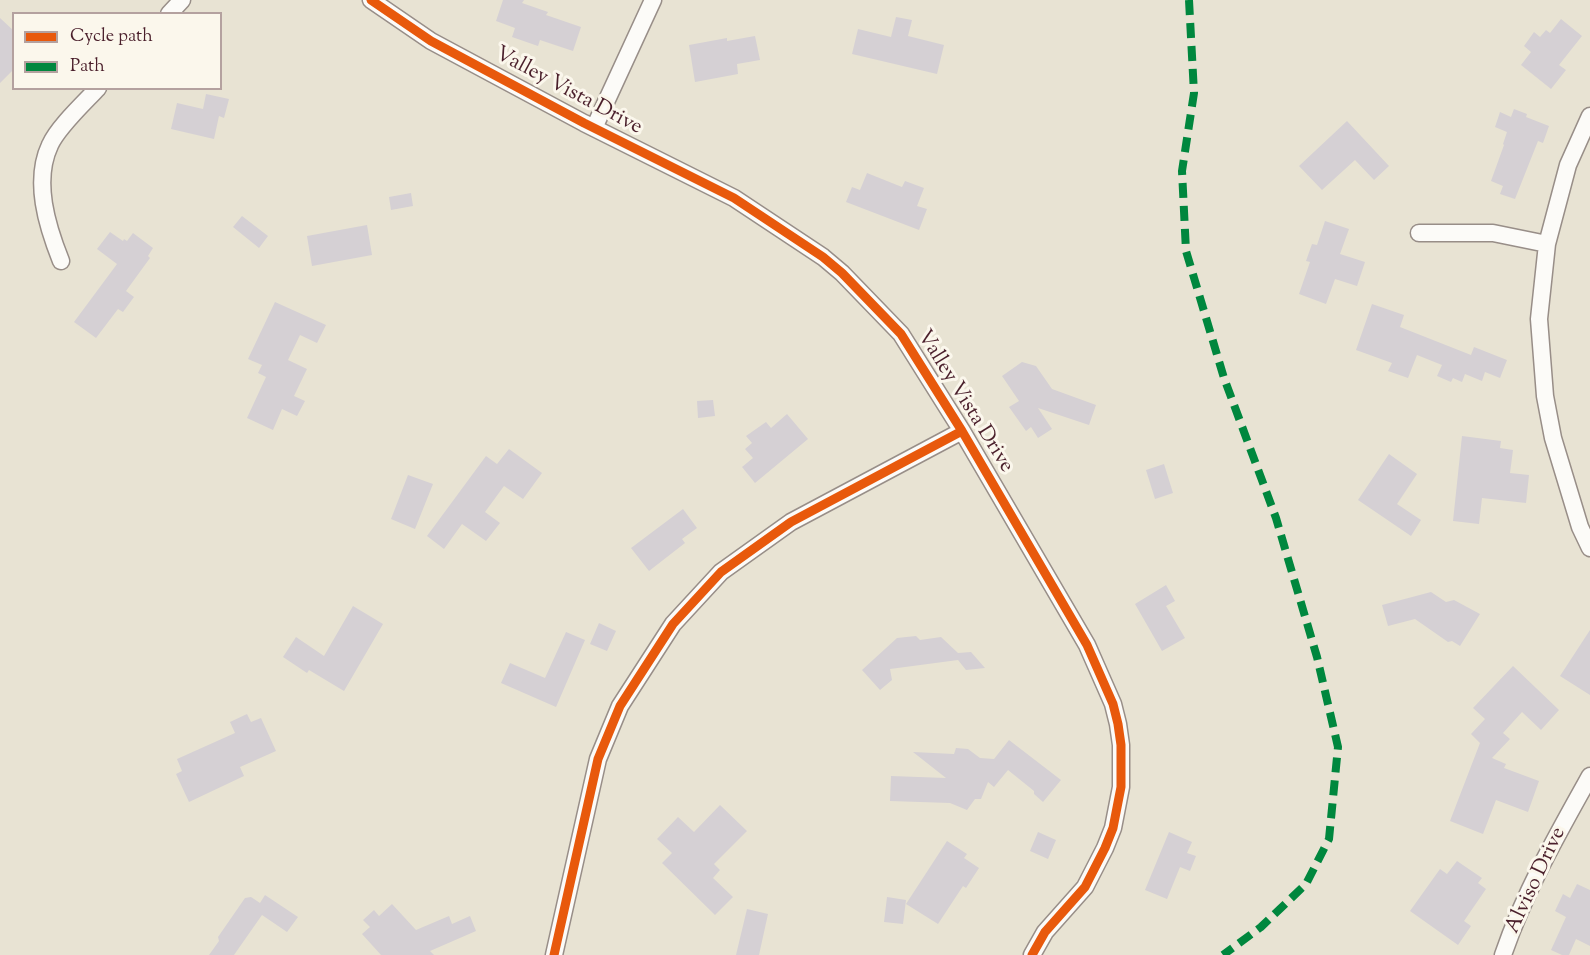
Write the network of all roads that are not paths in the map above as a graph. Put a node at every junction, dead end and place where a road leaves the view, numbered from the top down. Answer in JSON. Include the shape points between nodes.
{"nodes":[{"id":1,"x":182,"y":0,"type":"edge"},
{"id":2,"x":371,"y":0,"type":"edge"},
{"id":3,"x":653,"y":0,"type":"edge"},
{"id":4,"x":171,"y":12,"type":"edge"},
{"id":5,"x":96,"y":90,"type":"edge"},
{"id":6,"x":1590,"y":116,"type":"edge"},
{"id":7,"x":594,"y":128,"type":"junction"},
{"id":8,"x":1419,"y":233,"type":"dead end"},
{"id":9,"x":1547,"y":244,"type":"junction"},
{"id":10,"x":61,"y":261,"type":"dead end"},
{"id":11,"x":962,"y":431,"type":"junction"},
{"id":12,"x":1590,"y":548,"type":"edge"},
{"id":13,"x":1590,"y":776,"type":"edge"},
{"id":14,"x":554,"y":955,"type":"edge"},
{"id":15,"x":1032,"y":955,"type":"edge"},
{"id":16,"x":1503,"y":955,"type":"edge"}],
"edges":[{"from":1,"to":4,"type":"street"},
{"from":2,"to":7,"type":"street","name":"Valley Vista Drive","via":[[431,41]]},
{"from":3,"to":7,"type":"street"},
{"from":5,"to":10,"type":"street","via":[[50,143],[44,161],[46,213]]},
{"from":6,"to":9,"type":"street","via":[[1568,165]]},
{"from":7,"to":11,"type":"street","name":"Valley Vista Drive","via":[[734,198],[823,257],[901,334]]},
{"from":8,"to":9,"type":"street","via":[[1493,233]]},
{"from":9,"to":12,"type":"street","via":[[1539,319],[1545,396],[1562,473]]},
{"from":11,"to":14,"type":"street","via":[[791,522],[721,572],[673,624],[620,706],[598,759]]},
{"from":11,"to":15,"type":"street","name":"Valley Vista Drive","via":[[1088,645],[1113,704],[1121,745],[1120,798],[1105,848],[1085,887],[1046,932]]},
{"from":13,"to":16,"type":"street","name":"Alviso Drive","via":[[1520,907]]}]}
